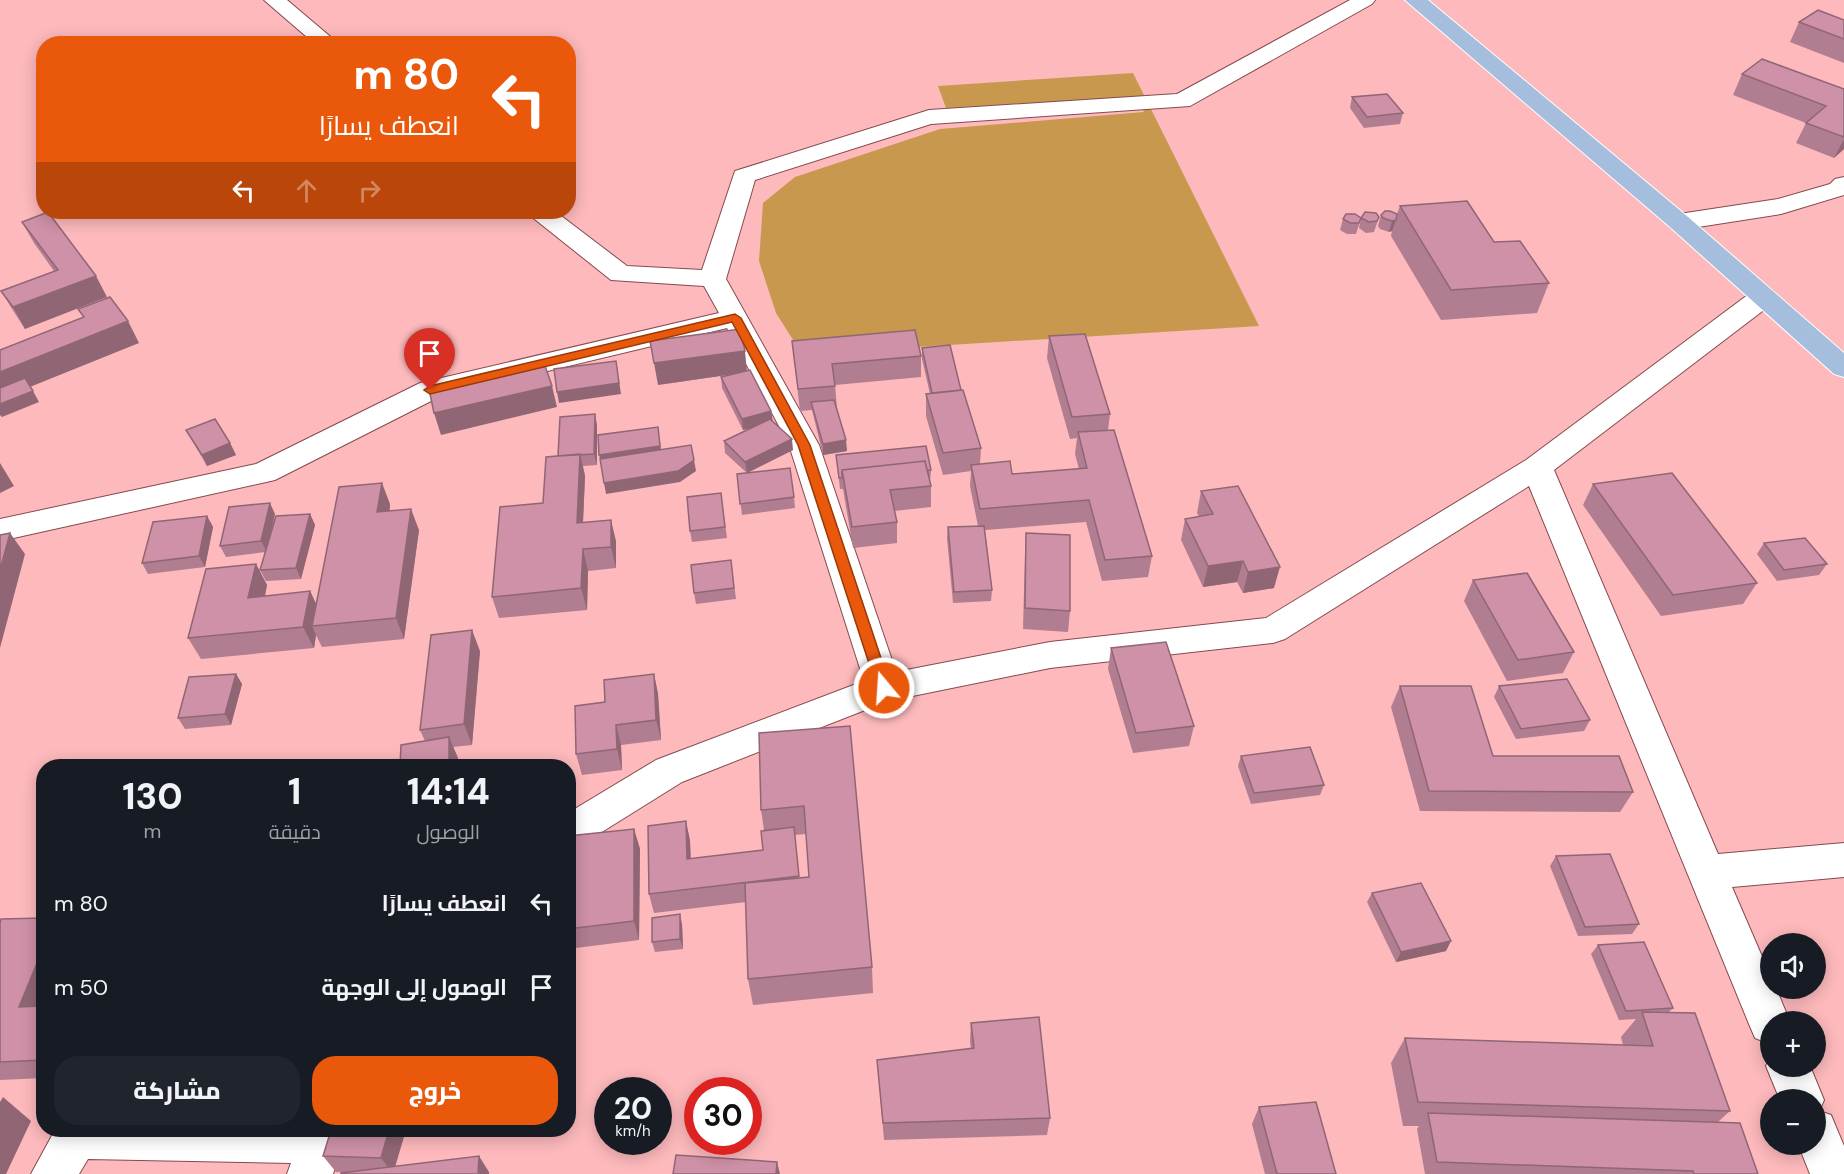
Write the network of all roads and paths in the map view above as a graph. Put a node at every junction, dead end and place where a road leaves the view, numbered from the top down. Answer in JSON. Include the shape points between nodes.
{"nodes":[{"id":1,"x":274,"y":0,"type":"edge"},
{"id":2,"x":1365,"y":0,"type":"edge"},
{"id":3,"x":1414,"y":0,"type":"edge"},
{"id":4,"x":319,"y":36,"type":"edge"},
{"id":5,"x":1844,"y":184,"type":"edge"},
{"id":6,"x":550,"y":219,"type":"edge"},
{"id":7,"x":1679,"y":222,"type":"junction"},
{"id":8,"x":713,"y":279,"type":"junction"},
{"id":9,"x":1763,"y":297,"type":"junction"},
{"id":10,"x":735,"y":318,"type":"junction"},
{"id":11,"x":1844,"y":368,"type":"edge"},
{"id":12,"x":1537,"y":467,"type":"junction"},
{"id":13,"x":0,"y":530,"type":"edge"},
{"id":14,"x":884,"y":688,"type":"junction"},
{"id":15,"x":576,"y":828,"type":"edge"},
{"id":16,"x":1844,"y":860,"type":"edge"},
{"id":17,"x":1706,"y":872,"type":"junction"},
{"id":18,"x":1765,"y":1011,"type":"edge"},
{"id":19,"x":78,"y":1137,"type":"edge"},
{"id":20,"x":144,"y":1137,"type":"edge"},
{"id":21,"x":318,"y":1148,"type":"edge"},
{"id":22,"x":1825,"y":1155,"type":"edge"},
{"id":23,"x":54,"y":1174,"type":"edge"},
{"id":24,"x":1833,"y":1174,"type":"edge"}],
"edges":[{"from":1,"to":4,"type":"street"},
{"from":2,"to":8,"type":"street","via":[[1182,101],[929,117],[744,176]]},
{"from":3,"to":7,"type":"main road"},
{"from":5,"to":7,"type":"street","via":[[1839,189],[1781,206]]},
{"from":6,"to":8,"type":"street","via":[[620,274]]},
{"from":7,"to":9,"type":"main road"},
{"from":8,"to":10,"type":"street"},
{"from":9,"to":11,"type":"main road"},
{"from":9,"to":12,"type":"street"},
{"from":10,"to":13,"type":"street","via":[[430,390],[264,473]]},
{"from":10,"to":14,"type":"street","via":[[804,445]]},
{"from":12,"to":14,"type":"street","via":[[1273,630],[1050,655]]},
{"from":12,"to":17,"type":"street"},
{"from":14,"to":15,"type":"street","via":[[669,771]]},
{"from":16,"to":17,"type":"street"},
{"from":17,"to":18,"type":"street"},
{"from":19,"to":23,"type":"street"},
{"from":20,"to":21,"type":"street"},
{"from":22,"to":24,"type":"street"}]}
